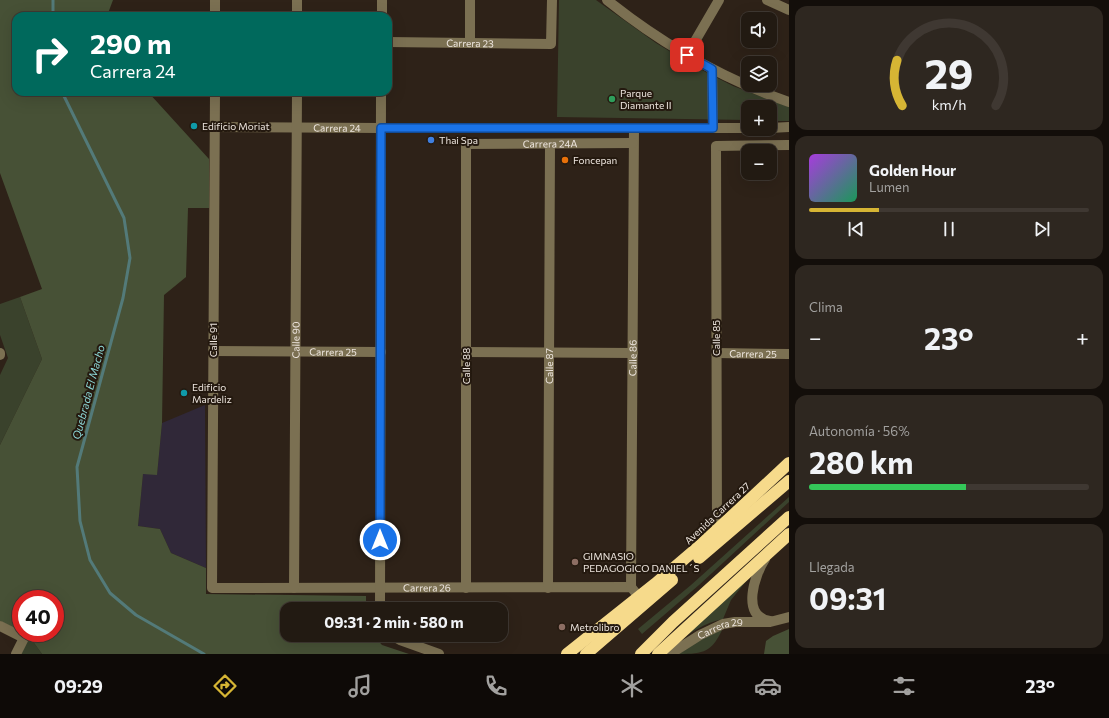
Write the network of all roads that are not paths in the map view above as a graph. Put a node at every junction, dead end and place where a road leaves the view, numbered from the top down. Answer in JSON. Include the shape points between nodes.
{"nodes":[{"id":1,"x":215,"y":0,"type":"edge"},
{"id":2,"x":297,"y":0,"type":"edge"},
{"id":3,"x":382,"y":0,"type":"edge"},
{"id":4,"x":470,"y":0,"type":"edge"},
{"id":5,"x":552,"y":0,"type":"edge"},
{"id":6,"x":607,"y":0,"type":"edge"},
{"id":7,"x":719,"y":0,"type":"edge"},
{"id":8,"x":767,"y":0,"type":"edge"},
{"id":9,"x":786,"y":6,"type":"edge"},
{"id":10,"x":215,"y":12,"type":"edge"},
{"id":11,"x":297,"y":12,"type":"edge"},
{"id":12,"x":382,"y":12,"type":"edge"},
{"id":13,"x":392,"y":42,"type":"edge"},
{"id":14,"x":470,"y":43,"type":"junction"},
{"id":15,"x":687,"y":55,"type":"junction"},
{"id":16,"x":712,"y":69,"type":"junction"},
{"id":17,"x":215,"y":96,"type":"edge"},
{"id":18,"x":297,"y":96,"type":"edge"},
{"id":19,"x":381,"y":96,"type":"edge"},
{"id":20,"x":789,"y":102,"type":"edge"},
{"id":21,"x":214,"y":127,"type":"junction"},
{"id":22,"x":296,"y":127,"type":"junction"},
{"id":23,"x":381,"y":128,"type":"junction"},
{"id":24,"x":634,"y":128,"type":"junction"},
{"id":25,"x":713,"y":128,"type":"junction"},
{"id":26,"x":741,"y":128,"type":"edge"},
{"id":27,"x":777,"y":128,"type":"edge"},
{"id":28,"x":789,"y":128,"type":"edge"},
{"id":29,"x":633,"y":143,"type":"junction"},
{"id":30,"x":466,"y":144,"type":"joint"},
{"id":31,"x":550,"y":144,"type":"junction"},
{"id":32,"x":789,"y":145,"type":"edge"},
{"id":33,"x":213,"y":351,"type":"junction"},
{"id":34,"x":295,"y":352,"type":"junction"},
{"id":35,"x":381,"y":352,"type":"junction"},
{"id":36,"x":466,"y":352,"type":"junction"},
{"id":37,"x":550,"y":353,"type":"junction"},
{"id":38,"x":633,"y":353,"type":"junction"},
{"id":39,"x":716,"y":353,"type":"junction"},
{"id":40,"x":789,"y":354,"type":"edge"},
{"id":41,"x":789,"y":463,"type":"edge"},
{"id":42,"x":789,"y":481,"type":"edge"},
{"id":43,"x":789,"y":517,"type":"edge"},
{"id":44,"x":717,"y":530,"type":"junction"},
{"id":45,"x":789,"y":534,"type":"edge"},
{"id":46,"x":768,"y":553,"type":"junction"},
{"id":47,"x":380,"y":587,"type":"junction"},
{"id":48,"x":631,"y":587,"type":"junction"},
{"id":49,"x":212,"y":588,"type":"joint"},
{"id":50,"x":294,"y":588,"type":"junction"},
{"id":51,"x":466,"y":588,"type":"junction"},
{"id":52,"x":548,"y":588,"type":"junction"},
{"id":53,"x":639,"y":597,"type":"junction"},
{"id":54,"x":380,"y":602,"type":"edge"},
{"id":55,"x":789,"y":617,"type":"edge"},
{"id":56,"x":776,"y":621,"type":"junction"},
{"id":57,"x":0,"y":626,"type":"edge"},
{"id":58,"x":406,"y":642,"type":"edge"},
{"id":59,"x":16,"y":654,"type":"edge"},
{"id":60,"x":439,"y":654,"type":"edge"},
{"id":61,"x":567,"y":654,"type":"edge"},
{"id":62,"x":586,"y":654,"type":"edge"},
{"id":63,"x":641,"y":654,"type":"edge"},
{"id":64,"x":658,"y":654,"type":"edge"},
{"id":65,"x":670,"y":654,"type":"edge"}],
"edges":[{"from":1,"to":10,"type":"street"},
{"from":2,"to":11,"type":"street"},
{"from":3,"to":12,"type":"street"},
{"from":4,"to":14,"type":"street"},
{"from":5,"to":14,"type":"street","name":"Carrera 23","via":[[551,44]]},
{"from":6,"to":15,"type":"street","via":[[647,30]]},
{"from":7,"to":15,"type":"street"},
{"from":8,"to":9,"type":"street"},
{"from":13,"to":14,"type":"street","name":"Carrera 23"},
{"from":15,"to":16,"type":"street"},
{"from":16,"to":20,"type":"street"},
{"from":16,"to":25,"type":"street"},
{"from":17,"to":21,"type":"street","name":"Calle 91"},
{"from":18,"to":22,"type":"street","name":"Calle 90"},
{"from":19,"to":23,"type":"street"},
{"from":21,"to":22,"type":"street","name":"Carrera 24"},
{"from":21,"to":33,"type":"street","name":"Calle 91"},
{"from":22,"to":23,"type":"street","name":"Carrera 24"},
{"from":22,"to":34,"type":"street","name":"Calle 90"},
{"from":23,"to":24,"type":"street","name":"Carrera 24"},
{"from":23,"to":35,"type":"street"},
{"from":24,"to":25,"type":"street","name":"Carrera 24"},
{"from":24,"to":29,"type":"street","name":"Calle 86"},
{"from":25,"to":26,"type":"street","name":"Carrera 24"},
{"from":27,"to":28,"type":"street"},
{"from":29,"to":31,"type":"street","name":"Carrera 24A"},
{"from":29,"to":38,"type":"street","name":"Calle 86"},
{"from":30,"to":31,"type":"street","name":"Carrera 24A"},
{"from":30,"to":36,"type":"street","name":"Calle 88"},
{"from":31,"to":37,"type":"street","name":"Calle 87"},
{"from":32,"to":39,"type":"street","name":"Calle 85","via":[[716,146]]},
{"from":33,"to":34,"type":"street","name":"Carrera 25"},
{"from":33,"to":49,"type":"street","name":"Calle 91"},
{"from":34,"to":35,"type":"street","name":"Carrera 25"},
{"from":34,"to":50,"type":"street","name":"Calle 90"},
{"from":35,"to":47,"type":"street"},
{"from":36,"to":37,"type":"street"},
{"from":36,"to":51,"type":"street","name":"Calle 88"},
{"from":37,"to":38,"type":"street"},
{"from":37,"to":52,"type":"street","name":"Calle 87"},
{"from":38,"to":48,"type":"street","name":"Calle 86"},
{"from":39,"to":40,"type":"street","name":"Carrera 25"},
{"from":39,"to":44,"type":"street","name":"Calle 85"},
{"from":41,"to":44,"type":"highway","name":"Avenida Carrera 27"},
{"from":42,"to":62,"type":"highway"},
{"from":43,"to":63,"type":"highway"},
{"from":44,"to":53,"type":"highway","name":"Avenida Carrera 27"},
{"from":45,"to":46,"type":"highway"},
{"from":46,"to":56,"type":"street","via":[[755,577],[753,602],[761,618]]},
{"from":46,"to":64,"type":"highway"},
{"from":47,"to":50,"type":"street","name":"Carrera 26"},
{"from":47,"to":51,"type":"street","name":"Carrera 26"},
{"from":47,"to":54,"type":"street"},
{"from":48,"to":52,"type":"street","name":"Carrera 26"},
{"from":48,"to":53,"type":"street"},
{"from":49,"to":50,"type":"street","name":"Carrera 26"},
{"from":51,"to":52,"type":"street","name":"Carrera 26"},
{"from":53,"to":61,"type":"highway","name":"Avenida Carrera 27"},
{"from":55,"to":56,"type":"street","name":"Carrera 29"},
{"from":56,"to":65,"type":"street","name":"Carrera 29","via":[[723,624]]},
{"from":57,"to":59,"type":"street","via":[[24,638]]},
{"from":58,"to":60,"type":"street"}]}
